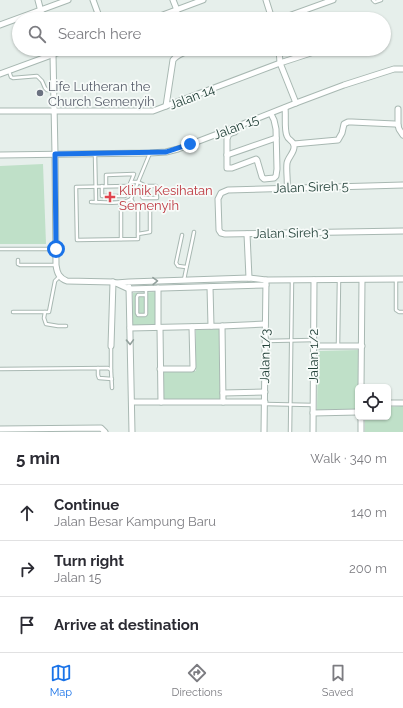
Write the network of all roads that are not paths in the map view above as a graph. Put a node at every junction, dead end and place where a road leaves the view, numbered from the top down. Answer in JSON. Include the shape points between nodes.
{"nodes":[{"id":1,"x":38,"y":0,"type":"edge"},
{"id":2,"x":68,"y":0,"type":"edge"},
{"id":3,"x":93,"y":0,"type":"edge"},
{"id":4,"x":173,"y":0,"type":"edge"},
{"id":5,"x":203,"y":0,"type":"edge"},
{"id":6,"x":266,"y":0,"type":"edge"},
{"id":7,"x":333,"y":0,"type":"edge"},
{"id":8,"x":373,"y":0,"type":"edge"},
{"id":9,"x":381,"y":0,"type":"edge"},
{"id":10,"x":41,"y":10,"type":"junction"},
{"id":11,"x":177,"y":10,"type":"junction"},
{"id":12,"x":36,"y":12,"type":"edge"},
{"id":13,"x":97,"y":12,"type":"edge"},
{"id":14,"x":171,"y":12,"type":"edge"},
{"id":15,"x":270,"y":12,"type":"edge"},
{"id":16,"x":300,"y":12,"type":"edge"},
{"id":17,"x":12,"y":21,"type":"edge"},
{"id":18,"x":0,"y":25,"type":"edge"},
{"id":19,"x":42,"y":56,"type":"edge"},
{"id":20,"x":52,"y":56,"type":"edge"},
{"id":21,"x":176,"y":56,"type":"edge"},
{"id":22,"x":280,"y":56,"type":"edge"},
{"id":23,"x":302,"y":56,"type":"edge"},
{"id":24,"x":280,"y":63,"type":"junction"},
{"id":25,"x":403,"y":69,"type":"edge"},
{"id":26,"x":9,"y":70,"type":"junction"},
{"id":27,"x":0,"y":74,"type":"edge"},
{"id":28,"x":54,"y":91,"type":"junction"},
{"id":29,"x":296,"y":103,"type":"junction"},
{"id":30,"x":166,"y":106,"type":"junction"},
{"id":31,"x":285,"y":108,"type":"junction"},
{"id":32,"x":398,"y":109,"type":"dead end"},
{"id":33,"x":0,"y":111,"type":"edge"},
{"id":34,"x":54,"y":111,"type":"junction"},
{"id":35,"x":272,"y":114,"type":"junction"},
{"id":36,"x":398,"y":125,"type":"junction"},
{"id":37,"x":234,"y":128,"type":"junction"},
{"id":38,"x":403,"y":135,"type":"edge"},
{"id":39,"x":276,"y":138,"type":"junction"},
{"id":40,"x":294,"y":144,"type":"junction"},
{"id":41,"x":95,"y":153,"type":"junction"},
{"id":42,"x":150,"y":153,"type":"junction"},
{"id":43,"x":55,"y":154,"type":"junction"},
{"id":44,"x":0,"y":155,"type":"edge"},
{"id":45,"x":227,"y":155,"type":"junction"},
{"id":46,"x":131,"y":182,"type":"junction"},
{"id":47,"x":138,"y":182,"type":"junction"},
{"id":48,"x":403,"y":185,"type":"edge"},
{"id":49,"x":96,"y":186,"type":"junction"},
{"id":50,"x":102,"y":186,"type":"junction"},
{"id":51,"x":106,"y":186,"type":"junction"},
{"id":52,"x":129,"y":186,"type":"junction"},
{"id":53,"x":146,"y":186,"type":"junction"},
{"id":54,"x":288,"y":188,"type":"junction"},
{"id":55,"x":221,"y":193,"type":"joint"},
{"id":56,"x":132,"y":198,"type":"junction"},
{"id":57,"x":91,"y":202,"type":"dead end"},
{"id":58,"x":96,"y":202,"type":"junction"},
{"id":59,"x":121,"y":202,"type":"junction"},
{"id":60,"x":121,"y":207,"type":"junction"},
{"id":61,"x":136,"y":207,"type":"junction"},
{"id":62,"x":403,"y":231,"type":"edge"},
{"id":63,"x":194,"y":232,"type":"dead end"},
{"id":64,"x":138,"y":234,"type":"junction"},
{"id":65,"x":247,"y":234,"type":"junction"},
{"id":66,"x":182,"y":235,"type":"dead end"},
{"id":67,"x":121,"y":239,"type":"junction"},
{"id":68,"x":56,"y":249,"type":"junction"},
{"id":69,"x":0,"y":250,"type":"edge"},
{"id":70,"x":18,"y":260,"type":"dead end"},
{"id":71,"x":56,"y":265,"type":"junction"},
{"id":72,"x":186,"y":266,"type":"junction"},
{"id":73,"x":59,"y":276,"type":"junction"},
{"id":74,"x":249,"y":278,"type":"junction"},
{"id":75,"x":396,"y":279,"type":"junction"},
{"id":76,"x":403,"y":279,"type":"edge"},
{"id":77,"x":292,"y":280,"type":"junction"},
{"id":78,"x":314,"y":280,"type":"junction"},
{"id":79,"x":339,"y":280,"type":"junction"},
{"id":80,"x":362,"y":280,"type":"junction"},
{"id":81,"x":184,"y":281,"type":"junction"},
{"id":82,"x":115,"y":282,"type":"junction"},
{"id":83,"x":129,"y":282,"type":"junction"},
{"id":84,"x":266,"y":283,"type":"junction"},
{"id":85,"x":210,"y":287,"type":"junction"},
{"id":86,"x":158,"y":288,"type":"junction"},
{"id":87,"x":129,"y":289,"type":"junction"},
{"id":88,"x":146,"y":289,"type":"junction"},
{"id":89,"x":146,"y":295,"type":"junction"},
{"id":90,"x":13,"y":312,"type":"dead end"},
{"id":91,"x":45,"y":312,"type":"junction"},
{"id":92,"x":403,"y":312,"type":"edge"},
{"id":93,"x":265,"y":324,"type":"junction"},
{"id":94,"x":66,"y":326,"type":"dead end"},
{"id":95,"x":211,"y":326,"type":"junction"},
{"id":96,"x":222,"y":326,"type":"junction"},
{"id":97,"x":159,"y":327,"type":"junction"},
{"id":98,"x":192,"y":327,"type":"junction"},
{"id":99,"x":130,"y":328,"type":"junction"},
{"id":100,"x":291,"y":340,"type":"junction"},
{"id":101,"x":265,"y":341,"type":"junction"},
{"id":102,"x":313,"y":343,"type":"junction"},
{"id":103,"x":111,"y":346,"type":"joint"},
{"id":104,"x":338,"y":346,"type":"junction"},
{"id":105,"x":362,"y":346,"type":"junction"},
{"id":106,"x":98,"y":368,"type":"junction"},
{"id":107,"x":0,"y":369,"type":"edge"},
{"id":108,"x":160,"y":369,"type":"junction"},
{"id":109,"x":112,"y":370,"type":"junction"},
{"id":110,"x":112,"y":378,"type":"junction"},
{"id":111,"x":361,"y":384,"type":"edge"},
{"id":112,"x":112,"y":388,"type":"dead end"},
{"id":113,"x":265,"y":392,"type":"junction"},
{"id":114,"x":223,"y":393,"type":"junction"},
{"id":115,"x":132,"y":402,"type":"junction"},
{"id":116,"x":161,"y":402,"type":"junction"},
{"id":117,"x":223,"y":402,"type":"junction"},
{"id":118,"x":265,"y":403,"type":"junction"},
{"id":119,"x":391,"y":403,"type":"edge"},
{"id":120,"x":403,"y":403,"type":"edge"},
{"id":121,"x":290,"y":405,"type":"junction"},
{"id":122,"x":313,"y":405,"type":"junction"},
{"id":123,"x":313,"y":412,"type":"junction"},
{"id":124,"x":355,"y":412,"type":"edge"},
{"id":125,"x":361,"y":420,"type":"edge"},
{"id":126,"x":0,"y":430,"type":"edge"},
{"id":127,"x":60,"y":430,"type":"edge"},
{"id":128,"x":24,"y":431,"type":"edge"},
{"id":129,"x":105,"y":432,"type":"edge"},
{"id":130,"x":132,"y":432,"type":"edge"},
{"id":131,"x":264,"y":432,"type":"edge"},
{"id":132,"x":290,"y":432,"type":"edge"},
{"id":133,"x":313,"y":432,"type":"edge"},
{"id":134,"x":361,"y":432,"type":"edge"}],
"edges":[{"from":1,"to":10,"type":"street"},
{"from":2,"to":10,"type":"street"},
{"from":3,"to":13,"type":"street"},
{"from":4,"to":11,"type":"street"},
{"from":5,"to":11,"type":"street"},
{"from":6,"to":15,"type":"street"},
{"from":7,"to":16,"type":"street"},
{"from":8,"to":9,"type":"lane"},
{"from":10,"to":12,"type":"street"},
{"from":11,"to":14,"type":"street"},
{"from":17,"to":18,"type":"street"},
{"from":19,"to":26,"type":"street"},
{"from":20,"to":28,"type":"street"},
{"from":21,"to":30,"type":"street","via":[[173,60]]},
{"from":22,"to":24,"type":"street"},
{"from":23,"to":24,"type":"street","name":"Jalan 14"},
{"from":24,"to":29,"type":"street"},
{"from":24,"to":30,"type":"street","name":"Jalan 14"},
{"from":25,"to":29,"type":"street","name":"Jalan 15","via":[[394,69]]},
{"from":26,"to":27,"type":"street"},
{"from":26,"to":28,"type":"lane","via":[[13,78],[37,76],[47,90]]},
{"from":28,"to":34,"type":"street"},
{"from":29,"to":31,"type":"street","name":"Jalan 15"},
{"from":30,"to":34,"type":"street","name":"Jalan 14","via":[[153,111]]},
{"from":31,"to":35,"type":"street","name":"Jalan 15"},
{"from":31,"to":40,"type":"street","via":[[287,138]]},
{"from":32,"to":36,"type":"street"},
{"from":33,"to":34,"type":"street","name":"Jalan 14"},
{"from":34,"to":43,"type":"street"},
{"from":35,"to":37,"type":"street","name":"Jalan 15"},
{"from":35,"to":39,"type":"street"},
{"from":36,"to":38,"type":"street"},
{"from":36,"to":40,"type":"street","via":[[348,122],[344,124],[338,140]]},
{"from":37,"to":42,"type":"street","name":"Jalan 15","via":[[178,149]]},
{"from":37,"to":45,"type":"street","via":[[235,132],[229,134],[227,139]]},
{"from":39,"to":45,"type":"street"},
{"from":39,"to":45,"type":"street","via":[[277,169],[274,178],[262,177],[256,159],[227,168]]},
{"from":40,"to":54,"type":"street","via":[[287,165]]},
{"from":41,"to":42,"type":"street","name":"Jalan 15"},
{"from":41,"to":43,"type":"street","name":"Jalan 15"},
{"from":41,"to":49,"type":"lane"},
{"from":42,"to":47,"type":"lane"},
{"from":43,"to":44,"type":"street","name":"Jalan 15"},
{"from":43,"to":68,"type":"street"},
{"from":46,"to":47,"type":"lane"},
{"from":46,"to":51,"type":"lane","via":[[134,174],[106,175]]},
{"from":46,"to":52,"type":"lane"},
{"from":47,"to":53,"type":"lane"},
{"from":47,"to":56,"type":"lane"},
{"from":48,"to":54,"type":"street","name":"Jalan Sireh 5"},
{"from":49,"to":50,"type":"lane"},
{"from":49,"to":58,"type":"lane"},
{"from":49,"to":67,"type":"lane","via":[[76,186],[77,240]]},
{"from":50,"to":51,"type":"lane"},
{"from":50,"to":52,"type":"lane","via":[[102,196],[125,196]]},
{"from":51,"to":52,"type":"lane"},
{"from":53,"to":53,"type":"lane","via":[[156,186],[157,198],[142,197]]},
{"from":54,"to":55,"type":"street","name":"Jalan Sireh 5","via":[[228,190]]},
{"from":55,"to":65,"type":"street","name":"Jalan Sireh 3","via":[[218,199],[221,234]]},
{"from":56,"to":59,"type":"lane"},
{"from":56,"to":61,"type":"lane"},
{"from":57,"to":58,"type":"lane"},
{"from":58,"to":59,"type":"lane"},
{"from":59,"to":60,"type":"lane"},
{"from":60,"to":61,"type":"lane"},
{"from":60,"to":67,"type":"lane"},
{"from":61,"to":64,"type":"lane"},
{"from":61,"to":64,"type":"lane","via":[[150,208],[150,232]]},
{"from":62,"to":65,"type":"street","name":"Jalan Sireh 3"},
{"from":63,"to":72,"type":"lane"},
{"from":64,"to":67,"type":"lane","via":[[138,239]]},
{"from":65,"to":74,"type":"street"},
{"from":66,"to":72,"type":"lane","via":[[176,263],[178,266]]},
{"from":68,"to":69,"type":"lane"},
{"from":68,"to":71,"type":"street"},
{"from":70,"to":71,"type":"lane","via":[[20,265]]},
{"from":71,"to":73,"type":"street"},
{"from":72,"to":81,"type":"lane"},
{"from":73,"to":82,"type":"street","via":[[67,281]]},
{"from":73,"to":91,"type":"lane","via":[[55,281],[49,311]]},
{"from":74,"to":81,"type":"street"},
{"from":74,"to":84,"type":"street"},
{"from":75,"to":76,"type":"street"},
{"from":75,"to":80,"type":"street"},
{"from":75,"to":92,"type":"lane","via":[[396,310]]},
{"from":77,"to":78,"type":"street"},
{"from":77,"to":84,"type":"street"},
{"from":77,"to":100,"type":"lane"},
{"from":78,"to":79,"type":"street"},
{"from":78,"to":102,"type":"street","name":"Jalan 1/2"},
{"from":79,"to":80,"type":"street"},
{"from":79,"to":104,"type":"lane"},
{"from":80,"to":105,"type":"street"},
{"from":83,"to":81,"type":"street","one_way":true},
{"from":82,"to":83,"type":"street"},
{"from":82,"to":87,"type":"street"},
{"from":82,"to":103,"type":"street"},
{"from":83,"to":87,"type":"street"},
{"from":84,"to":85,"type":"street"},
{"from":84,"to":93,"type":"street","name":"Jalan 1/3"},
{"from":85,"to":86,"type":"street"},
{"from":85,"to":95,"type":"street"},
{"from":86,"to":88,"type":"street"},
{"from":86,"to":97,"type":"street"},
{"from":87,"to":88,"type":"street"},
{"from":87,"to":99,"type":"street"},
{"from":88,"to":89,"type":"lane"},
{"from":89,"to":89,"type":"lane","via":[[146,314],[138,315],[137,296]]},
{"from":90,"to":91,"type":"lane"},
{"from":91,"to":94,"type":"lane","via":[[46,324]]},
{"from":93,"to":96,"type":"street"},
{"from":93,"to":101,"type":"street","name":"Jalan 1/3"},
{"from":95,"to":96,"type":"street"},
{"from":95,"to":98,"type":"street"},
{"from":96,"to":114,"type":"street"},
{"from":97,"to":98,"type":"street"},
{"from":97,"to":99,"type":"street"},
{"from":97,"to":108,"type":"street"},
{"from":98,"to":108,"type":"street","via":[[192,369]]},
{"from":99,"to":115,"type":"street","one_way":true},
{"from":100,"to":101,"type":"lane"},
{"from":100,"to":102,"type":"lane"},
{"from":100,"to":121,"type":"lane"},
{"from":101,"to":113,"type":"street","name":"Jalan 1/3"},
{"from":102,"to":104,"type":"street"},
{"from":102,"to":122,"type":"street","name":"Jalan 1/2"},
{"from":103,"to":109,"type":"lane"},
{"from":104,"to":105,"type":"street"},
{"from":105,"to":111,"type":"street"},
{"from":106,"to":107,"type":"lane"},
{"from":106,"to":109,"type":"lane"},
{"from":106,"to":110,"type":"lane","via":[[99,378]]},
{"from":108,"to":116,"type":"street"},
{"from":109,"to":110,"type":"lane"},
{"from":110,"to":112,"type":"lane"},
{"from":113,"to":114,"type":"street"},
{"from":113,"to":118,"type":"street","name":"Jalan 1/3"},
{"from":114,"to":117,"type":"street"},
{"from":115,"to":116,"type":"street"},
{"from":115,"to":130,"type":"street"},
{"from":116,"to":117,"type":"street"},
{"from":117,"to":118,"type":"street"},
{"from":118,"to":121,"type":"lane"},
{"from":118,"to":131,"type":"street","name":"Jalan 1/3"},
{"from":119,"to":120,"type":"street"},
{"from":121,"to":122,"type":"lane"},
{"from":121,"to":132,"type":"lane"},
{"from":122,"to":123,"type":"street","name":"Jalan 1/2"},
{"from":123,"to":124,"type":"street"},
{"from":123,"to":133,"type":"street","name":"Jalan 1/2"},
{"from":125,"to":134,"type":"street"},
{"from":126,"to":128,"type":"street"},
{"from":127,"to":128,"type":"street"},
{"from":127,"to":129,"type":"street","via":[[101,428]]}]}
